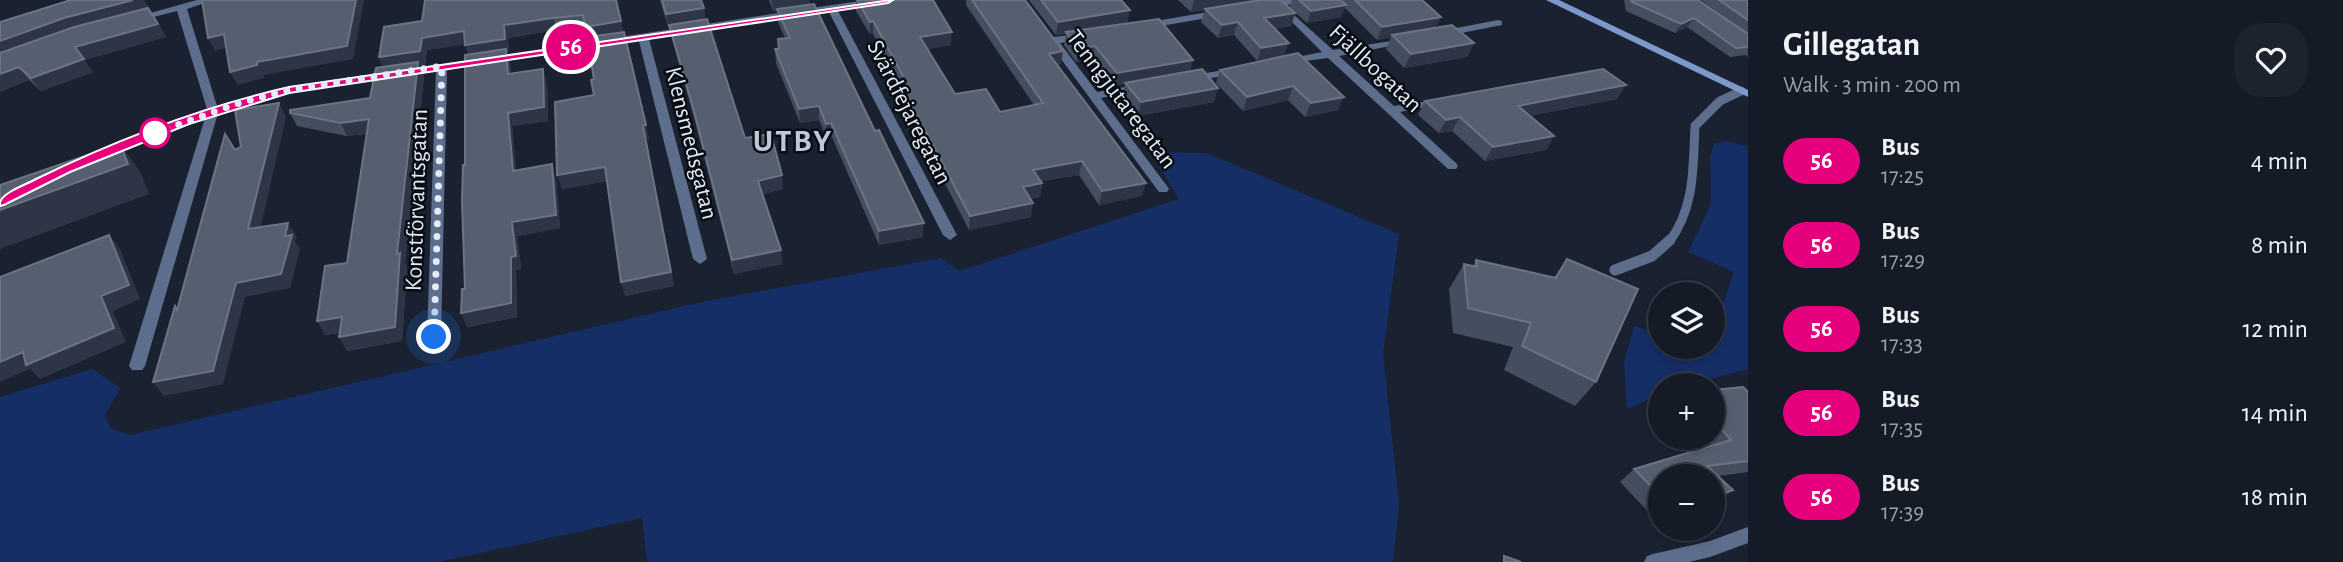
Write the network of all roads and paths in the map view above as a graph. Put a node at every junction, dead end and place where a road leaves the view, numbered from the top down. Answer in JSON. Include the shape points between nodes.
{"nodes":[{"id":1,"x":209,"y":0,"type":"edge"},
{"id":2,"x":888,"y":0,"type":"edge"},
{"id":3,"x":1301,"y":0,"type":"edge"},
{"id":4,"x":1551,"y":0,"type":"edge"},
{"id":5,"x":1274,"y":2,"type":"edge"},
{"id":6,"x":181,"y":6,"type":"junction"},
{"id":7,"x":832,"y":8,"type":"junction"},
{"id":8,"x":1250,"y":9,"type":"edge"},
{"id":9,"x":1237,"y":11,"type":"edge"},
{"id":10,"x":120,"y":23,"type":"edge"},
{"id":11,"x":1498,"y":23,"type":"dead end"},
{"id":12,"x":1132,"y":28,"type":"edge"},
{"id":13,"x":1044,"y":30,"type":"edge"},
{"id":14,"x":1093,"y":35,"type":"edge"},
{"id":15,"x":1433,"y":35,"type":"edge"},
{"id":16,"x":643,"y":37,"type":"junction"},
{"id":17,"x":1420,"y":37,"type":"edge"},
{"id":18,"x":1054,"y":41,"type":"junction"},
{"id":19,"x":1330,"y":54,"type":"junction"},
{"id":20,"x":1278,"y":63,"type":"edge"},
{"id":21,"x":442,"y":66,"type":"junction"},
{"id":22,"x":1251,"y":68,"type":"edge"},
{"id":23,"x":1173,"y":82,"type":"edge"},
{"id":24,"x":1160,"y":84,"type":"edge"},
{"id":25,"x":1744,"y":93,"type":"edge"},
{"id":26,"x":1094,"y":96,"type":"junction"},
{"id":27,"x":1458,"y":97,"type":"edge"},
{"id":28,"x":1391,"y":110,"type":"junction"},
{"id":29,"x":213,"y":111,"type":"junction"},
{"id":30,"x":91,"y":159,"type":"edge"},
{"id":31,"x":1452,"y":166,"type":"dead end"},
{"id":32,"x":1163,"y":189,"type":"dead end"},
{"id":33,"x":950,"y":235,"type":"dead end"},
{"id":34,"x":700,"y":259,"type":"dead end"},
{"id":35,"x":1615,"y":270,"type":"dead end"},
{"id":36,"x":434,"y":337,"type":"dead end"},
{"id":37,"x":137,"y":366,"type":"dead end"},
{"id":38,"x":1748,"y":535,"type":"edge"},
{"id":39,"x":1715,"y":555,"type":"edge"},
{"id":40,"x":1653,"y":562,"type":"edge"}],
"edges":[{"from":1,"to":6,"type":"street"},
{"from":2,"to":7,"type":"street"},
{"from":3,"to":5,"type":"street"},
{"from":4,"to":25,"type":"street"},
{"from":5,"to":8,"type":"street"},
{"from":5,"to":19,"type":"street","name":"Fjällbogatan"},
{"from":6,"to":10,"type":"street"},
{"from":6,"to":29,"type":"street"},
{"from":7,"to":16,"type":"street"},
{"from":7,"to":33,"type":"street","name":"Svärdfejaregatan"},
{"from":9,"to":12,"type":"street"},
{"from":11,"to":15,"type":"street"},
{"from":13,"to":18,"type":"street","name":"Tenngjutaregatan"},
{"from":14,"to":18,"type":"street"},
{"from":16,"to":21,"type":"street"},
{"from":16,"to":34,"type":"street","name":"Klensmedsgatan"},
{"from":17,"to":19,"type":"street"},
{"from":18,"to":26,"type":"street","name":"Tenngjutaregatan"},
{"from":19,"to":20,"type":"street"},
{"from":19,"to":28,"type":"street","name":"Fjällbogatan"},
{"from":21,"to":29,"type":"street","via":[[289,90]]},
{"from":21,"to":36,"type":"street","name":"Konstförvantsgatan"},
{"from":22,"to":23,"type":"street"},
{"from":24,"to":26,"type":"street"},
{"from":25,"to":35,"type":"lane","via":[[1720,101],[1695,125],[1693,192],[1683,221],[1667,243],[1651,256]]},
{"from":26,"to":32,"type":"street","name":"Tenngjutaregatan"},
{"from":27,"to":28,"type":"street"},
{"from":28,"to":31,"type":"street","name":"Fjällbogatan"},
{"from":29,"to":30,"type":"street"},
{"from":29,"to":37,"type":"street"},
{"from":38,"to":39,"type":"street"},
{"from":39,"to":40,"type":"street"}]}
